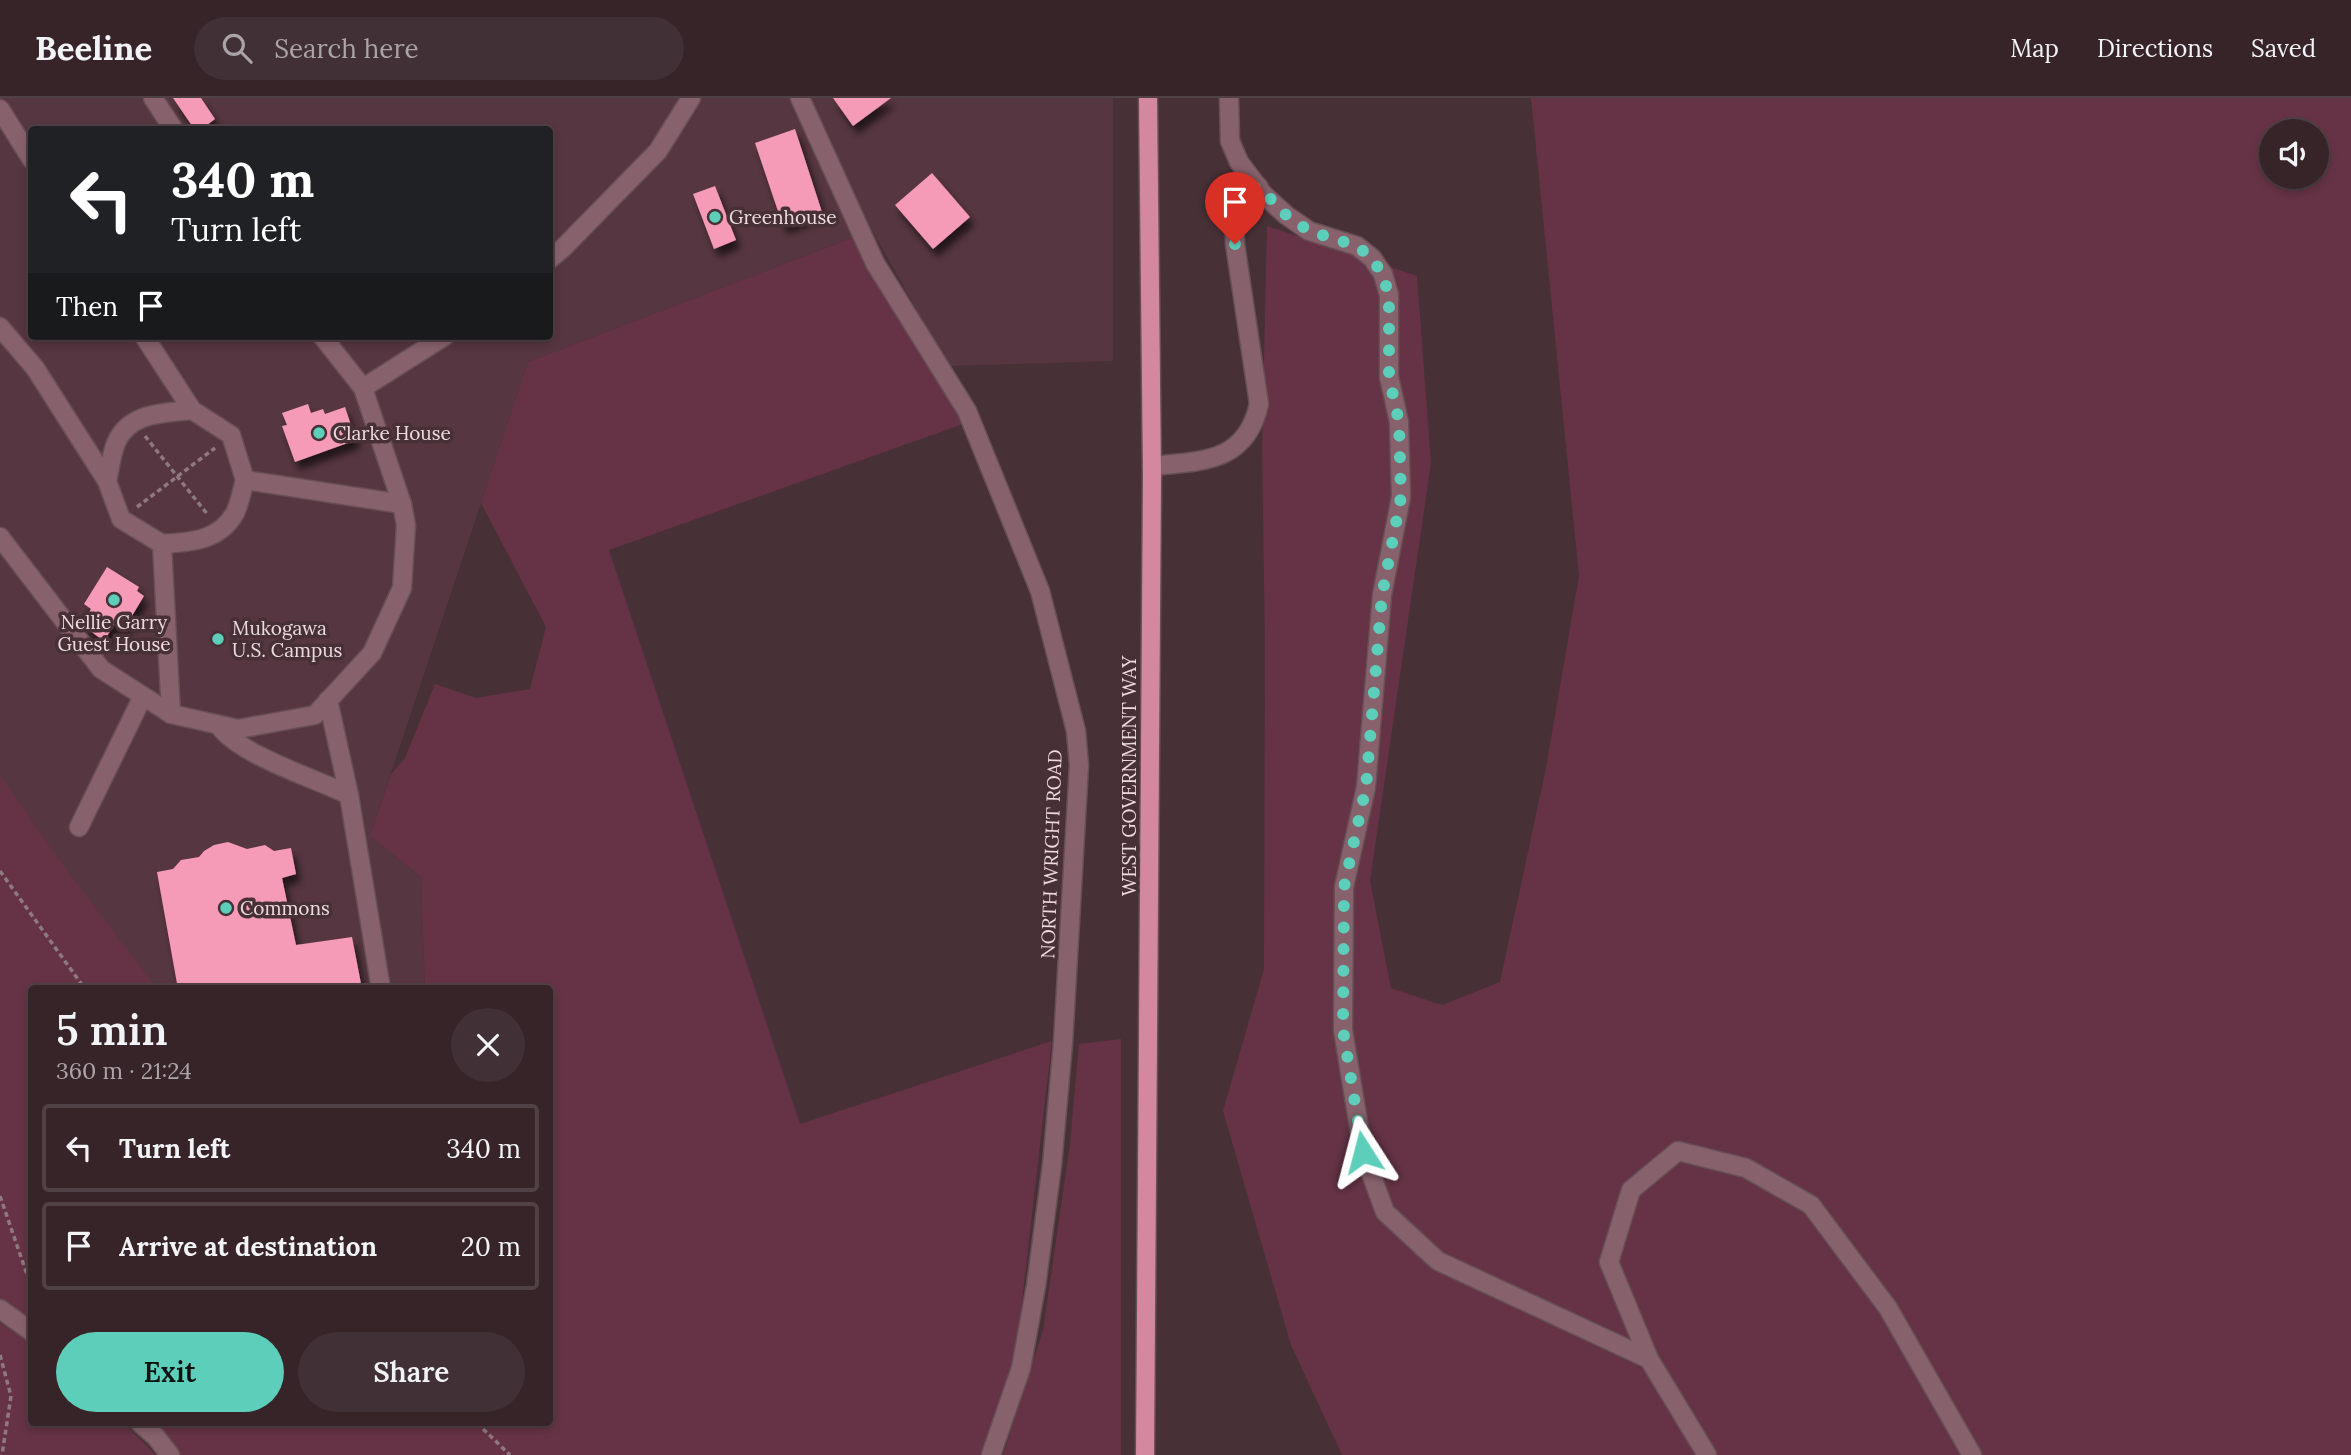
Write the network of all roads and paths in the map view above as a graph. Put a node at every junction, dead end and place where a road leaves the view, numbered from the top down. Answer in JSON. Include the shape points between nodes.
{"nodes":[{"id":1,"x":153,"y":98,"type":"edge"},
{"id":2,"x":691,"y":98,"type":"edge"},
{"id":3,"x":800,"y":98,"type":"edge"},
{"id":4,"x":1148,"y":98,"type":"edge"},
{"id":5,"x":1229,"y":98,"type":"edge"},
{"id":6,"x":0,"y":109,"type":"edge"},
{"id":7,"x":171,"y":126,"type":"edge"},
{"id":8,"x":28,"y":154,"type":"edge"},
{"id":9,"x":1258,"y":186,"type":"junction"},
{"id":10,"x":553,"y":256,"type":"edge"},
{"id":11,"x":0,"y":327,"type":"edge"},
{"id":12,"x":147,"y":340,"type":"edge"},
{"id":13,"x":325,"y":340,"type":"edge"},
{"id":14,"x":439,"y":340,"type":"edge"},
{"id":15,"x":363,"y":388,"type":"junction"},
{"id":16,"x":192,"y":410,"type":"junction"},
{"id":17,"x":134,"y":422,"type":"junction"},
{"id":18,"x":231,"y":435,"type":"junction"},
{"id":19,"x":1152,"y":466,"type":"junction"},
{"id":20,"x":179,"y":477,"type":"junction"},
{"id":21,"x":245,"y":480,"type":"junction"},
{"id":22,"x":107,"y":481,"type":"junction"},
{"id":23,"x":402,"y":504,"type":"junction"},
{"id":24,"x":121,"y":519,"type":"junction"},
{"id":25,"x":220,"y":530,"type":"junction"},
{"id":26,"x":0,"y":537,"type":"edge"},
{"id":27,"x":162,"y":544,"type":"junction"},
{"id":28,"x":143,"y":696,"type":"junction"},
{"id":29,"x":328,"y":700,"type":"junction"},
{"id":30,"x":171,"y":714,"type":"junction"},
{"id":31,"x":218,"y":724,"type":"junction"},
{"id":32,"x":349,"y":795,"type":"junction"},
{"id":33,"x":79,"y":827,"type":"dead end"},
{"id":34,"x":0,"y":871,"type":"edge"},
{"id":35,"x":82,"y":985,"type":"edge"},
{"id":36,"x":380,"y":985,"type":"edge"},
{"id":37,"x":0,"y":1196,"type":"edge"},
{"id":38,"x":28,"y":1277,"type":"edge"},
{"id":39,"x":0,"y":1309,"type":"edge"},
{"id":40,"x":28,"y":1329,"type":"edge"},
{"id":41,"x":0,"y":1355,"type":"edge"},
{"id":42,"x":1649,"y":1359,"type":"junction"},
{"id":43,"x":143,"y":1426,"type":"edge"},
{"id":44,"x":480,"y":1426,"type":"edge"},
{"id":45,"x":2,"y":1455,"type":"edge"},
{"id":46,"x":170,"y":1455,"type":"edge"},
{"id":47,"x":510,"y":1455,"type":"edge"},
{"id":48,"x":991,"y":1455,"type":"edge"},
{"id":49,"x":1145,"y":1455,"type":"edge"},
{"id":50,"x":1707,"y":1455,"type":"edge"},
{"id":51,"x":1972,"y":1455,"type":"edge"}],
"edges":[{"from":1,"to":7,"type":"street"},
{"from":2,"to":10,"type":"street","via":[[658,151]]},
{"from":3,"to":48,"type":"street","name":"NORTH WRIGHT ROAD","via":[[875,263],[967,411],[1040,591],[1076,731],[1079,779],[1052,1165],[1021,1368]]},
{"from":4,"to":19,"type":"main road","name":"WEST GOVERNMENT WAY"},
{"from":5,"to":9,"type":"street","via":[[1230,141]]},
{"from":6,"to":8,"type":"street"},
{"from":9,"to":19,"type":"street","via":[[1243,195],[1234,211],[1259,404],[1255,424],[1236,448],[1222,455]]},
{"from":9,"to":42,"type":"street","via":[[1309,231],[1357,246],[1372,258],[1389,295],[1389,377],[1399,422],[1401,497],[1382,595],[1366,787],[1344,887],[1343,1030],[1363,1152],[1385,1212],[1438,1261]]},
{"from":11,"to":22,"type":"street","via":[[35,368]]},
{"from":12,"to":16,"type":"street"},
{"from":13,"to":15,"type":"street"},
{"from":14,"to":15,"type":"street"},
{"from":15,"to":23,"type":"street"},
{"from":16,"to":17,"type":"street","via":[[142,416]]},
{"from":16,"to":18,"type":"street"},
{"from":17,"to":20,"type":"path"},
{"from":17,"to":22,"type":"street","via":[[116,441]]},
{"from":18,"to":20,"type":"path"},
{"from":18,"to":21,"type":"street"},
{"from":19,"to":49,"type":"main road","name":"WEST GOVERNMENT WAY"},
{"from":20,"to":24,"type":"path"},
{"from":20,"to":25,"type":"path"},
{"from":21,"to":23,"type":"street"},
{"from":21,"to":25,"type":"street","via":[[235,513]]},
{"from":22,"to":24,"type":"street"},
{"from":23,"to":29,"type":"street","via":[[406,526],[402,587],[372,653]]},
{"from":24,"to":27,"type":"street"},
{"from":25,"to":27,"type":"street","via":[[200,541]]},
{"from":26,"to":28,"type":"street","via":[[101,669]]},
{"from":27,"to":30,"type":"street"},
{"from":28,"to":30,"type":"street"},
{"from":28,"to":33,"type":"street"},
{"from":29,"to":31,"type":"street","via":[[315,715],[239,729]]},
{"from":29,"to":32,"type":"street"},
{"from":30,"to":31,"type":"street"},
{"from":31,"to":32,"type":"street","via":[[264,757]]},
{"from":32,"to":36,"type":"street"},
{"from":34,"to":35,"type":"path"},
{"from":37,"to":38,"type":"path"},
{"from":39,"to":40,"type":"street"},
{"from":41,"to":45,"type":"path","via":[[11,1396]]},
{"from":42,"to":50,"type":"street"},
{"from":42,"to":51,"type":"street","via":[[1609,1262],[1631,1190],[1678,1152],[1746,1168],[1811,1205],[1888,1308]]},
{"from":43,"to":46,"type":"street"},
{"from":44,"to":47,"type":"path"}]}
